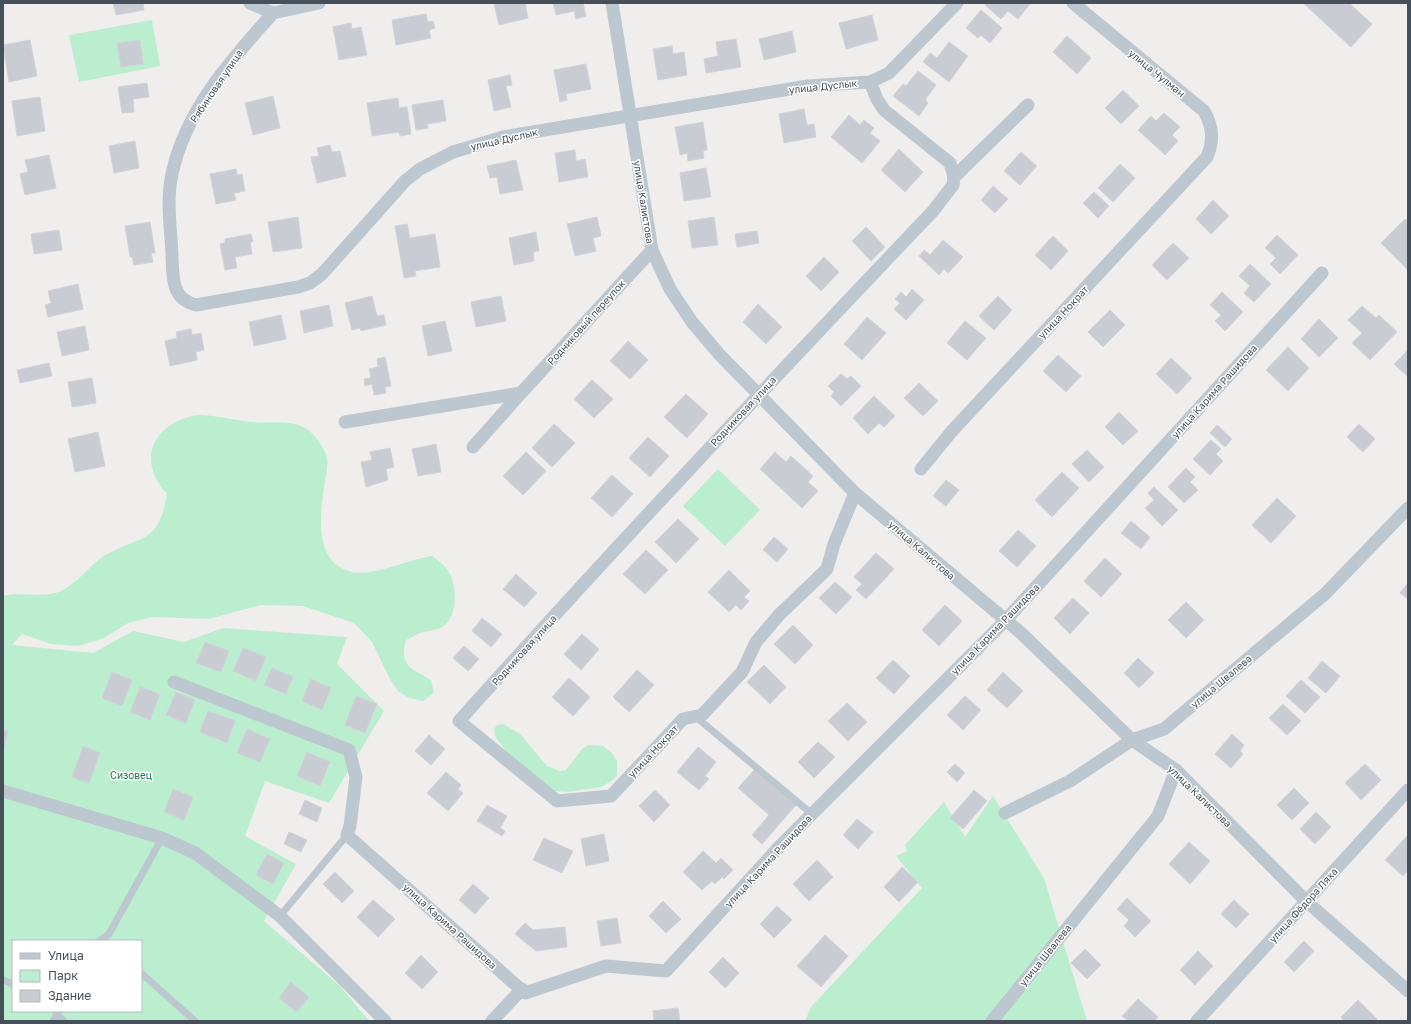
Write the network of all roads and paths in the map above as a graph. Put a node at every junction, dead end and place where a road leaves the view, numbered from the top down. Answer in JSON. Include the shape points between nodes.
{"nodes":[{"id":1,"x":250,"y":3,"type":"edge"},
{"id":2,"x":319,"y":3,"type":"edge"},
{"id":3,"x":612,"y":3,"type":"edge"},
{"id":4,"x":956,"y":3,"type":"edge"},
{"id":5,"x":1073,"y":3,"type":"edge"},
{"id":6,"x":273,"y":13,"type":"junction"},
{"id":7,"x":870,"y":82,"type":"junction"},
{"id":8,"x":1028,"y":105,"type":"dead end"},
{"id":9,"x":631,"y":115,"type":"junction"},
{"id":10,"x":1207,"y":157,"type":"joint"},
{"id":11,"x":954,"y":176,"type":"junction"},
{"id":12,"x":652,"y":250,"type":"junction"},
{"id":13,"x":1322,"y":273,"type":"dead end"},
{"id":14,"x":189,"y":303,"type":"joint"},
{"id":15,"x":521,"y":393,"type":"junction"},
{"id":16,"x":758,"y":394,"type":"junction"},
{"id":17,"x":345,"y":422,"type":"dead end"},
{"id":18,"x":473,"y":447,"type":"dead end"},
{"id":19,"x":921,"y":469,"type":"dead end"},
{"id":20,"x":855,"y":493,"type":"junction"},
{"id":21,"x":1408,"y":508,"type":"edge"},
{"id":22,"x":1005,"y":621,"type":"junction"},
{"id":23,"x":174,"y":682,"type":"dead end"},
{"id":24,"x":696,"y":717,"type":"junction"},
{"id":25,"x":459,"y":721,"type":"joint"},
{"id":26,"x":1132,"y":740,"type":"junction"},
{"id":27,"x":1176,"y":770,"type":"junction"},
{"id":28,"x":1408,"y":790,"type":"edge"},
{"id":29,"x":3,"y":791,"type":"edge"},
{"id":30,"x":1005,"y":813,"type":"dead end"},
{"id":31,"x":812,"y":814,"type":"junction"},
{"id":32,"x":347,"y":834,"type":"junction"},
{"id":33,"x":162,"y":838,"type":"junction"},
{"id":34,"x":1306,"y":901,"type":"junction"},
{"id":35,"x":280,"y":916,"type":"junction"},
{"id":36,"x":102,"y":940,"type":"edge"},
{"id":37,"x":142,"y":974,"type":"edge"},
{"id":38,"x":522,"y":989,"type":"junction"},
{"id":39,"x":1408,"y":991,"type":"edge"},
{"id":40,"x":56,"y":1015,"type":"edge"},
{"id":41,"x":64,"y":1021,"type":"edge"},
{"id":42,"x":195,"y":1021,"type":"edge"},
{"id":43,"x":385,"y":1021,"type":"edge"},
{"id":44,"x":492,"y":1021,"type":"edge"},
{"id":45,"x":992,"y":1021,"type":"edge"},
{"id":46,"x":1197,"y":1021,"type":"edge"}],
"edges":[{"from":1,"to":6,"type":"street"},
{"from":2,"to":6,"type":"street"},
{"from":3,"to":9,"type":"street","name":"улица Калистова"},
{"from":4,"to":7,"type":"street","name":"улица Дуслык","via":[[889,73]]},
{"from":5,"to":10,"type":"street","name":"улица Чулман","via":[[1204,111],[1210,121],[1213,140]]},
{"from":6,"to":14,"type":"street","name":"Рябиновая улица","via":[[236,54],[197,111],[178,153],[169,196],[173,281],[179,296]]},
{"from":7,"to":9,"type":"street","name":"улица Дуслык","via":[[808,86]]},
{"from":7,"to":11,"type":"street","name":"улица Дуслык","via":[[876,99],[884,110],[950,163]]},
{"from":8,"to":11,"type":"street","name":"Родниковая улица"},
{"from":9,"to":12,"type":"street","name":"улица Калистова"},
{"from":9,"to":14,"type":"street","name":"улица Дуслык","via":[[503,137],[453,152],[420,169],[405,181],[322,274],[310,283],[204,304]]},
{"from":10,"to":19,"type":"street","name":"улица Нократ","via":[[952,431]]},
{"from":11,"to":16,"type":"street","name":"Родниковая улица","via":[[953,185],[933,211]]},
{"from":12,"to":15,"type":"street","name":"Родниковый переулок"},
{"from":12,"to":16,"type":"street","name":"улица Калистова","via":[[670,289],[692,322]]},
{"from":13,"to":22,"type":"street","name":"улица Карима Рашидова"},
{"from":15,"to":17,"type":"street"},
{"from":15,"to":18,"type":"street","name":"Родниковый переулок"},
{"from":16,"to":20,"type":"street","name":"улица Калистова"},
{"from":16,"to":25,"type":"street","name":"Родниковая улица"},
{"from":20,"to":22,"type":"street","name":"улица Калистова"},
{"from":20,"to":24,"type":"street","name":"улица Нократ","via":[[834,544],[827,569],[779,615],[756,642],[742,672],[702,715]]},
{"from":21,"to":26,"type":"street","name":"улица Швалева","via":[[1324,594],[1176,719],[1164,729]]},
{"from":22,"to":26,"type":"street","name":"улица Калистова","via":[[1021,633]]},
{"from":22,"to":31,"type":"street","name":"улица Карима Рашидова"},
{"from":23,"to":32,"type":"street","via":[[349,750],[356,777]]},
{"from":24,"to":25,"type":"street","name":"улица Нократ","via":[[684,719],[611,796],[557,801]]},
{"from":24,"to":31,"type":"lane"},
{"from":26,"to":27,"type":"street","name":"улица Калистова"},
{"from":26,"to":30,"type":"street","name":"улица Швалева","via":[[1070,781]]},
{"from":27,"to":34,"type":"street","name":"улица Калистова"},
{"from":27,"to":45,"type":"street","name":"улица Швалева","via":[[1158,816]]},
{"from":28,"to":34,"type":"street","name":"улица Фёдора Ляха"},
{"from":29,"to":33,"type":"street"},
{"from":31,"to":38,"type":"street","name":"улица Карима Рашидова","via":[[666,971],[606,966],[526,993]]},
{"from":32,"to":35,"type":"lane"},
{"from":32,"to":38,"type":"street","name":"улица Карима Рашидова"},
{"from":33,"to":35,"type":"street","via":[[195,853]]},
{"from":33,"to":36,"type":"lane","via":[[109,934]]},
{"from":34,"to":39,"type":"street","name":"улица Калистова"},
{"from":34,"to":46,"type":"street","name":"улица Фёдора Ляха"},
{"from":35,"to":43,"type":"street"},
{"from":37,"to":42,"type":"lane"},
{"from":38,"to":44,"type":"street"},
{"from":40,"to":41,"type":"lane"}]}
